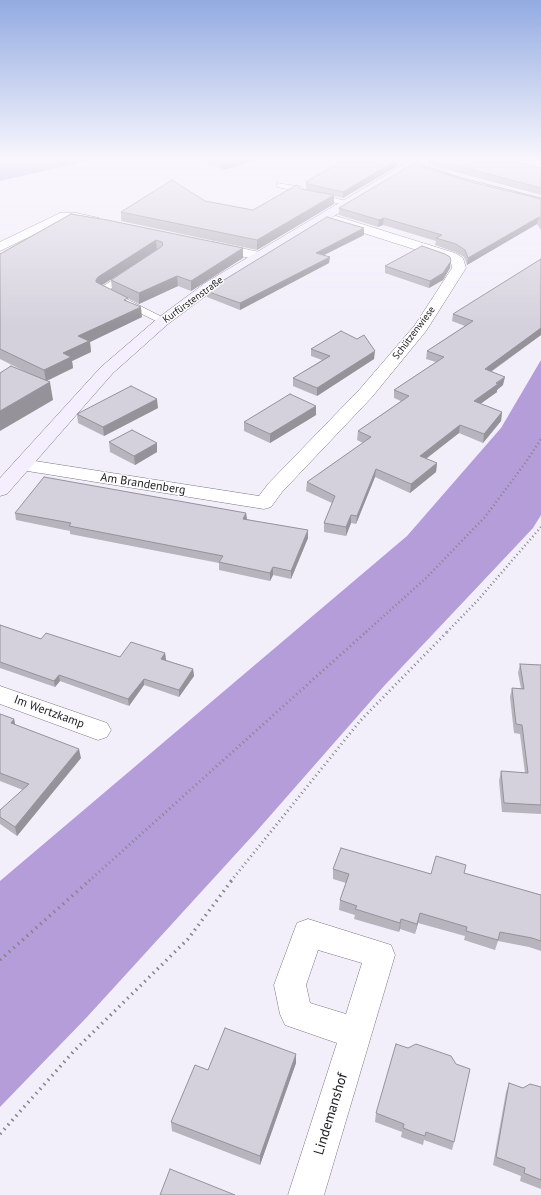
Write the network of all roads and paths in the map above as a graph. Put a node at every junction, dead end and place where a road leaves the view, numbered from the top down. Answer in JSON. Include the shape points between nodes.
{"nodes":[{"id":1,"x":324,"y":216,"type":"joint"},
{"id":2,"x":105,"y":223,"type":"edge"},
{"id":3,"x":197,"y":242,"type":"edge"},
{"id":4,"x":0,"y":246,"type":"edge"},
{"id":5,"x":259,"y":256,"type":"junction"},
{"id":6,"x":134,"y":270,"type":"edge"},
{"id":7,"x":163,"y":321,"type":"junction"},
{"id":8,"x":541,"y":438,"type":"edge"},
{"id":9,"x":22,"y":465,"type":"junction"},
{"id":10,"x":0,"y":490,"type":"edge"},
{"id":11,"x":264,"y":503,"type":"joint"},
{"id":12,"x":541,"y":527,"type":"edge"},
{"id":13,"x":0,"y":695,"type":"edge"},
{"id":14,"x":98,"y":730,"type":"dead end"},
{"id":15,"x":0,"y":960,"type":"edge"},
{"id":16,"x":356,"y":1033,"type":"dead end"},
{"id":17,"x":0,"y":1134,"type":"edge"},
{"id":18,"x":306,"y":1195,"type":"edge"}],
"edges":[{"from":1,"to":5,"type":"street","name":"Kurfürstenstraße"},
{"from":1,"to":11,"type":"street","name":"Schützenwiese","via":[[450,256],[458,261],[459,268],[421,328],[366,393],[275,488]]},
{"from":2,"to":4,"type":"street","via":[[76,217],[60,217]]},
{"from":3,"to":5,"type":"street"},
{"from":5,"to":7,"type":"street","name":"Kurfürstenstraße","via":[[210,286]]},
{"from":6,"to":7,"type":"lane","via":[[103,292]]},
{"from":7,"to":9,"type":"street","name":"Kurfürstenstraße","via":[[107,370]]},
{"from":8,"to":15,"type":"path","via":[[485,517],[426,578]]},
{"from":9,"to":10,"type":"street","name":"Kurfürstenstraße"},
{"from":9,"to":11,"type":"street","name":"Am Brandenberg"},
{"from":12,"to":17,"type":"path","via":[[478,600],[360,721],[243,864],[188,939],[74,1051]]},
{"from":13,"to":14,"type":"street","name":"Im Wertzkamp"},
{"from":16,"to":18,"type":"street","name":"Lindemanshof"}]}
